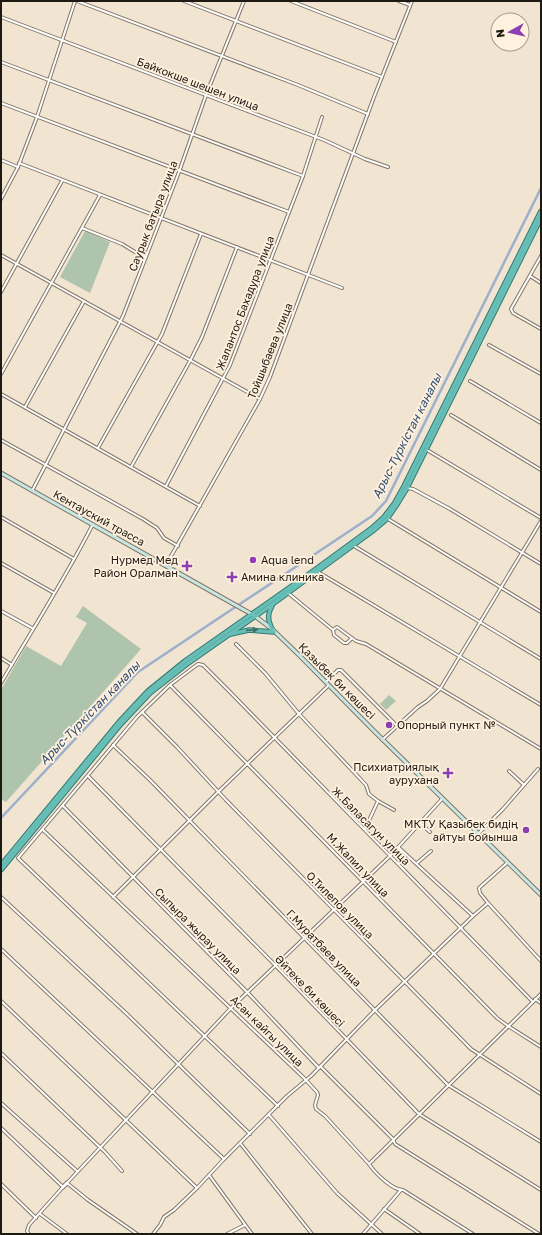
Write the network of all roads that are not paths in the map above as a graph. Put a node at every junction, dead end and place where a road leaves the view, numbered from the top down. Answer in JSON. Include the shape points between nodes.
{"nodes":[{"id":1,"x":76,"y":1,"type":"edge"},
{"id":2,"x":184,"y":1,"type":"edge"},
{"id":3,"x":244,"y":1,"type":"edge"},
{"id":4,"x":291,"y":1,"type":"edge"},
{"id":5,"x":399,"y":1,"type":"edge"},
{"id":6,"x":412,"y":1,"type":"edge"},
{"id":7,"x":410,"y":5,"type":"junction"},
{"id":8,"x":1,"y":17,"type":"edge"},
{"id":9,"x":236,"y":21,"type":"junction"},
{"id":10,"x":62,"y":42,"type":"junction"},
{"id":11,"x":396,"y":42,"type":"junction"},
{"id":12,"x":222,"y":57,"type":"junction"},
{"id":13,"x":1,"y":62,"type":"edge"},
{"id":14,"x":382,"y":77,"type":"junction"},
{"id":15,"x":50,"y":81,"type":"junction"},
{"id":16,"x":206,"y":95,"type":"junction"},
{"id":17,"x":1,"y":104,"type":"edge"},
{"id":18,"x":368,"y":114,"type":"junction"},
{"id":19,"x":37,"y":117,"type":"junction"},
{"id":20,"x":322,"y":117,"type":"dead end"},
{"id":21,"x":192,"y":135,"type":"junction"},
{"id":22,"x":315,"y":137,"type":"junction"},
{"id":23,"x":354,"y":153,"type":"junction"},
{"id":24,"x":1,"y":160,"type":"edge"},
{"id":25,"x":19,"y":163,"type":"junction"},
{"id":26,"x":18,"y":167,"type":"junction"},
{"id":27,"x":388,"y":167,"type":"dead end"},
{"id":28,"x":179,"y":172,"type":"junction"},
{"id":29,"x":303,"y":176,"type":"junction"},
{"id":30,"x":62,"y":180,"type":"junction"},
{"id":31,"x":100,"y":195,"type":"junction"},
{"id":32,"x":1,"y":199,"type":"edge"},
{"id":33,"x":541,"y":210,"type":"edge"},
{"id":34,"x":289,"y":212,"type":"junction"},
{"id":35,"x":161,"y":218,"type":"junction"},
{"id":36,"x":541,"y":218,"type":"edge"},
{"id":37,"x":82,"y":228,"type":"junction"},
{"id":38,"x":201,"y":234,"type":"junction"},
{"id":39,"x":237,"y":247,"type":"junction"},
{"id":40,"x":1,"y":255,"type":"edge"},
{"id":41,"x":541,"y":256,"type":"edge"},
{"id":42,"x":146,"y":257,"type":"junction"},
{"id":43,"x":271,"y":260,"type":"junction"},
{"id":44,"x":16,"y":264,"type":"junction"},
{"id":45,"x":308,"y":275,"type":"junction"},
{"id":46,"x":530,"y":276,"type":"junction"},
{"id":47,"x":541,"y":282,"type":"edge"},
{"id":48,"x":51,"y":283,"type":"junction"},
{"id":49,"x":342,"y":288,"type":"dead end"},
{"id":50,"x":1,"y":292,"type":"edge"},
{"id":51,"x":84,"y":301,"type":"junction"},
{"id":52,"x":120,"y":321,"type":"junction"},
{"id":53,"x":541,"y":330,"type":"edge"},
{"id":54,"x":157,"y":342,"type":"junction"},
{"id":55,"x":489,"y":345,"type":"dead end"},
{"id":56,"x":191,"y":359,"type":"junction"},
{"id":57,"x":1,"y":374,"type":"edge"},
{"id":58,"x":541,"y":374,"type":"edge"},
{"id":59,"x":224,"y":378,"type":"junction"},
{"id":60,"x":470,"y":381,"type":"dead end"},
{"id":61,"x":1,"y":394,"type":"edge"},
{"id":62,"x":260,"y":399,"type":"junction"},
{"id":63,"x":25,"y":407,"type":"junction"},
{"id":64,"x":451,"y":415,"type":"dead end"},
{"id":65,"x":541,"y":423,"type":"edge"},
{"id":66,"x":64,"y":429,"type":"junction"},
{"id":67,"x":1,"y":440,"type":"edge"},
{"id":68,"x":98,"y":448,"type":"junction"},
{"id":69,"x":426,"y":450,"type":"junction"},
{"id":70,"x":46,"y":465,"type":"junction"},
{"id":71,"x":131,"y":467,"type":"junction"},
{"id":72,"x":541,"y":470,"type":"edge"},
{"id":73,"x":1,"y":473,"type":"edge"},
{"id":74,"x":166,"y":486,"type":"junction"},
{"id":75,"x":407,"y":488,"type":"junction"},
{"id":76,"x":32,"y":491,"type":"junction"},
{"id":77,"x":200,"y":506,"type":"junction"},
{"id":78,"x":1,"y":517,"type":"edge"},
{"id":79,"x":541,"y":518,"type":"edge"},
{"id":80,"x":387,"y":519,"type":"junction"},
{"id":81,"x":541,"y":521,"type":"edge"},
{"id":82,"x":93,"y":524,"type":"junction"},
{"id":83,"x":178,"y":546,"type":"junction"},
{"id":84,"x":354,"y":546,"type":"junction"},
{"id":85,"x":522,"y":553,"type":"junction"},
{"id":86,"x":75,"y":559,"type":"junction"},
{"id":87,"x":1,"y":563,"type":"edge"},
{"id":88,"x":541,"y":564,"type":"edge"},
{"id":89,"x":166,"y":565,"type":"junction"},
{"id":90,"x":318,"y":572,"type":"junction"},
{"id":91,"x":501,"y":588,"type":"junction"},
{"id":92,"x":54,"y":593,"type":"junction"},
{"id":93,"x":288,"y":593,"type":"junction"},
{"id":94,"x":272,"y":605,"type":"junction"},
{"id":95,"x":243,"y":609,"type":"joint"},
{"id":96,"x":1,"y":610,"type":"edge"},
{"id":97,"x":541,"y":612,"type":"edge"},
{"id":98,"x":253,"y":615,"type":"junction"},
{"id":99,"x":480,"y":623,"type":"junction"},
{"id":100,"x":32,"y":628,"type":"junction"},
{"id":101,"x":273,"y":630,"type":"junction"},
{"id":102,"x":333,"y":630,"type":"junction"},
{"id":103,"x":230,"y":634,"type":"junction"},
{"id":104,"x":352,"y":638,"type":"junction"},
{"id":105,"x":236,"y":644,"type":"dead end"},
{"id":106,"x":460,"y":657,"type":"junction"},
{"id":107,"x":1,"y":658,"type":"edge"},
{"id":108,"x":541,"y":659,"type":"edge"},
{"id":109,"x":12,"y":665,"type":"junction"},
{"id":110,"x":326,"y":682,"type":"junction"},
{"id":111,"x":1,"y":683,"type":"edge"},
{"id":112,"x":170,"y":685,"type":"junction"},
{"id":113,"x":329,"y":685,"type":"junction"},
{"id":114,"x":440,"y":689,"type":"junction"},
{"id":115,"x":541,"y":705,"type":"edge"},
{"id":116,"x":142,"y":712,"type":"junction"},
{"id":117,"x":299,"y":714,"type":"junction"},
{"id":118,"x":397,"y":726,"type":"junction"},
{"id":119,"x":274,"y":738,"type":"junction"},
{"id":120,"x":382,"y":740,"type":"junction"},
{"id":121,"x":113,"y":745,"type":"junction"},
{"id":122,"x":541,"y":749,"type":"edge"},
{"id":123,"x":247,"y":764,"type":"junction"},
{"id":124,"x":538,"y":769,"type":"dead end"},
{"id":125,"x":509,"y":771,"type":"dead end"},
{"id":126,"x":88,"y":776,"type":"junction"},
{"id":127,"x":524,"y":786,"type":"junction"},
{"id":128,"x":218,"y":792,"type":"junction"},
{"id":129,"x":442,"y":799,"type":"junction"},
{"id":130,"x":378,"y":801,"type":"junction"},
{"id":131,"x":63,"y":806,"type":"junction"},
{"id":132,"x":394,"y":810,"type":"dead end"},
{"id":133,"x":189,"y":821,"type":"junction"},
{"id":134,"x":420,"y":822,"type":"junction"},
{"id":135,"x":43,"y":830,"type":"junction"},
{"id":136,"x":365,"y":830,"type":"junction"},
{"id":137,"x":430,"y":832,"type":"dead end"},
{"id":138,"x":479,"y":833,"type":"junction"},
{"id":139,"x":398,"y":847,"type":"junction"},
{"id":140,"x":161,"y":849,"type":"junction"},
{"id":141,"x":431,"y":851,"type":"dead end"},
{"id":142,"x":390,"y":856,"type":"junction"},
{"id":143,"x":508,"y":862,"type":"junction"},
{"id":144,"x":417,"y":863,"type":"junction"},
{"id":145,"x":1,"y":865,"type":"edge"},
{"id":146,"x":1,"y":870,"type":"edge"},
{"id":147,"x":133,"y":876,"type":"junction"},
{"id":148,"x":363,"y":882,"type":"junction"},
{"id":149,"x":541,"y":895,"type":"edge"},
{"id":150,"x":1,"y":897,"type":"edge"},
{"id":151,"x":113,"y":897,"type":"junction"},
{"id":152,"x":488,"y":903,"type":"junction"},
{"id":153,"x":334,"y":911,"type":"junction"},
{"id":154,"x":473,"y":916,"type":"junction"},
{"id":155,"x":460,"y":928,"type":"junction"},
{"id":156,"x":304,"y":939,"type":"junction"},
{"id":157,"x":1,"y":949,"type":"edge"},
{"id":158,"x":434,"y":954,"type":"junction"},
{"id":159,"x":541,"y":961,"type":"edge"},
{"id":160,"x":276,"y":966,"type":"junction"},
{"id":161,"x":404,"y":982,"type":"junction"},
{"id":162,"x":247,"y":992,"type":"junction"},
{"id":163,"x":541,"y":994,"type":"edge"},
{"id":164,"x":535,"y":999,"type":"junction"},
{"id":165,"x":1,"y":1001,"type":"edge"},
{"id":166,"x":532,"y":1002,"type":"junction"},
{"id":167,"x":541,"y":1003,"type":"edge"},
{"id":168,"x":231,"y":1008,"type":"junction"},
{"id":169,"x":374,"y":1011,"type":"junction"},
{"id":170,"x":508,"y":1026,"type":"junction"},
{"id":171,"x":205,"y":1036,"type":"junction"},
{"id":172,"x":346,"y":1040,"type":"junction"},
{"id":173,"x":541,"y":1047,"type":"edge"},
{"id":174,"x":1,"y":1053,"type":"edge"},
{"id":175,"x":479,"y":1055,"type":"junction"},
{"id":176,"x":178,"y":1065,"type":"junction"},
{"id":177,"x":320,"y":1068,"type":"junction"},
{"id":178,"x":306,"y":1080,"type":"junction"},
{"id":179,"x":448,"y":1085,"type":"junction"},
{"id":180,"x":153,"y":1093,"type":"junction"},
{"id":181,"x":541,"y":1094,"type":"edge"},
{"id":182,"x":1,"y":1103,"type":"edge"},
{"id":183,"x":278,"y":1106,"type":"junction"},
{"id":184,"x":420,"y":1114,"type":"junction"},
{"id":185,"x":269,"y":1115,"type":"junction"},
{"id":186,"x":126,"y":1120,"type":"junction"},
{"id":187,"x":1,"y":1128,"type":"edge"},
{"id":188,"x":250,"y":1134,"type":"junction"},
{"id":189,"x":393,"y":1139,"type":"junction"},
{"id":190,"x":541,"y":1142,"type":"edge"},
{"id":191,"x":240,"y":1143,"type":"junction"},
{"id":192,"x":99,"y":1147,"type":"junction"},
{"id":193,"x":224,"y":1159,"type":"junction"},
{"id":194,"x":369,"y":1164,"type":"junction"},
{"id":195,"x":77,"y":1171,"type":"junction"},
{"id":196,"x":122,"y":1171,"type":"dead end"},
{"id":197,"x":208,"y":1175,"type":"junction"},
{"id":198,"x":68,"y":1183,"type":"junction"},
{"id":199,"x":1,"y":1184,"type":"edge"},
{"id":200,"x":64,"y":1187,"type":"junction"},
{"id":201,"x":197,"y":1188,"type":"junction"},
{"id":202,"x":401,"y":1190,"type":"junction"},
{"id":203,"x":541,"y":1190,"type":"edge"},
{"id":204,"x":384,"y":1209,"type":"junction"},
{"id":205,"x":40,"y":1214,"type":"junction"},
{"id":206,"x":36,"y":1218,"type":"junction"},
{"id":207,"x":371,"y":1224,"type":"junction"},
{"id":208,"x":245,"y":1225,"type":"junction"},
{"id":209,"x":29,"y":1234,"type":"edge"},
{"id":210,"x":67,"y":1234,"type":"edge"},
{"id":211,"x":138,"y":1234,"type":"edge"},
{"id":212,"x":153,"y":1234,"type":"edge"},
{"id":213,"x":227,"y":1234,"type":"edge"},
{"id":214,"x":252,"y":1234,"type":"edge"},
{"id":215,"x":312,"y":1234,"type":"edge"},
{"id":216,"x":363,"y":1234,"type":"edge"},
{"id":217,"x":382,"y":1234,"type":"edge"},
{"id":218,"x":420,"y":1234,"type":"edge"},
{"id":219,"x":473,"y":1234,"type":"edge"},
{"id":220,"x":539,"y":1234,"type":"edge"}],
"edges":[{"from":1,"to":10,"type":"street"},
{"from":1,"to":12,"type":"street"},
{"from":2,"to":9,"type":"street"},
{"from":3,"to":9,"type":"street","name":"Саурык батыра улица"},
{"from":4,"to":11,"type":"street"},
{"from":5,"to":7,"type":"street"},
{"from":6,"to":7,"type":"street","name":"Тойшыбаева улица"},
{"from":7,"to":11,"type":"street","name":"Тойшыбаева улица"},
{"from":8,"to":10,"type":"street","name":"Байкокше шешен улица"},
{"from":9,"to":12,"type":"street","name":"Саурык батыра улица"},
{"from":9,"to":14,"type":"street"},
{"from":10,"to":15,"type":"street"},
{"from":10,"to":16,"type":"street","name":"Байкокше шешен улица"},
{"from":11,"to":14,"type":"street","name":"Тойшыбаева улица"},
{"from":12,"to":16,"type":"street","name":"Саурык батыра улица"},
{"from":12,"to":18,"type":"street"},
{"from":13,"to":15,"type":"street"},
{"from":14,"to":18,"type":"street","name":"Тойшыбаева улица"},
{"from":15,"to":19,"type":"street"},
{"from":15,"to":21,"type":"street"},
{"from":16,"to":21,"type":"street","name":"Саурык батыра улица"},
{"from":16,"to":22,"type":"street","name":"Байкокше шешен улица"},
{"from":17,"to":19,"type":"street"},
{"from":18,"to":23,"type":"street","name":"Тойшыбаева улица"},
{"from":19,"to":25,"type":"street"},
{"from":19,"to":28,"type":"street"},
{"from":20,"to":22,"type":"street","name":"Жалантос Бахадура улица"},
{"from":21,"to":28,"type":"street","name":"Саурык батыра улица"},
{"from":21,"to":29,"type":"street"},
{"from":22,"to":23,"type":"street","name":"Байкокше шешен улица"},
{"from":22,"to":29,"type":"street","name":"Жалантос Бахадура улица"},
{"from":23,"to":27,"type":"street","name":"Байкокше шешен улица"},
{"from":23,"to":45,"type":"street","name":"Тойшыбаева улица"},
{"from":24,"to":26,"type":"street"},
{"from":25,"to":26,"type":"street"},
{"from":25,"to":30,"type":"street"},
{"from":26,"to":32,"type":"street"},
{"from":28,"to":34,"type":"street"},
{"from":28,"to":35,"type":"street","name":"Саурык батыра улица"},
{"from":29,"to":34,"type":"street","name":"Жалантос Бахадура улица"},
{"from":30,"to":31,"type":"street"},
{"from":30,"to":44,"type":"street"},
{"from":31,"to":35,"type":"street"},
{"from":31,"to":37,"type":"street"},
{"from":33,"to":98,"type":"highway","via":[[394,504],[372,528]]},
{"from":34,"to":43,"type":"street","name":"Жалантос Бахадура улица"},
{"from":35,"to":38,"type":"street"},
{"from":35,"to":42,"type":"street","name":"Саурык батыра улица"},
{"from":36,"to":69,"type":"highway"},
{"from":37,"to":42,"type":"street"},
{"from":37,"to":48,"type":"street"},
{"from":38,"to":39,"type":"street"},
{"from":38,"to":54,"type":"street"},
{"from":39,"to":43,"type":"street"},
{"from":39,"to":56,"type":"street"},
{"from":40,"to":44,"type":"street"},
{"from":41,"to":46,"type":"street"},
{"from":42,"to":52,"type":"street","name":"Саурык батыра улица"},
{"from":43,"to":45,"type":"street"},
{"from":43,"to":59,"type":"street","name":"Жалантос Бахадура улица"},
{"from":44,"to":48,"type":"street"},
{"from":44,"to":50,"type":"street"},
{"from":45,"to":49,"type":"street"},
{"from":45,"to":62,"type":"street","name":"Тойшыбаева улица"},
{"from":46,"to":47,"type":"street"},
{"from":46,"to":53,"type":"street","via":[[512,310]]},
{"from":48,"to":51,"type":"street"},
{"from":48,"to":57,"type":"street"},
{"from":51,"to":52,"type":"street"},
{"from":51,"to":63,"type":"street"},
{"from":52,"to":54,"type":"street"},
{"from":52,"to":66,"type":"street","name":"Саурык батыра улица"},
{"from":54,"to":56,"type":"street"},
{"from":54,"to":68,"type":"street"},
{"from":55,"to":58,"type":"street"},
{"from":56,"to":59,"type":"street"},
{"from":56,"to":71,"type":"street"},
{"from":59,"to":62,"type":"street"},
{"from":59,"to":74,"type":"street","name":"Жалантос Бахадура улица"},
{"from":60,"to":65,"type":"street"},
{"from":61,"to":63,"type":"street"},
{"from":62,"to":77,"type":"street","name":"Тойшыбаева улица"},
{"from":63,"to":66,"type":"street"},
{"from":64,"to":72,"type":"street"},
{"from":66,"to":68,"type":"street"},
{"from":66,"to":70,"type":"street","name":"Саурык батыра улица"},
{"from":67,"to":70,"type":"street"},
{"from":68,"to":71,"type":"street"},
{"from":69,"to":75,"type":"highway"},
{"from":69,"to":79,"type":"street"},
{"from":70,"to":76,"type":"street","name":"Саурык батыра улица"},
{"from":70,"to":83,"type":"street","via":[[143,519],[157,528],[164,538]]},
{"from":71,"to":74,"type":"street"},
{"from":73,"to":76,"type":"main road","name":"Кентауский трасса"},
{"from":74,"to":77,"type":"street"},
{"from":75,"to":80,"type":"highway"},
{"from":75,"to":85,"type":"street","via":[[450,509]]},
{"from":76,"to":82,"type":"main road","name":"Кентауский трасса"},
{"from":77,"to":83,"type":"street","name":"Тойшыбаева улица"},
{"from":78,"to":86,"type":"street"},
{"from":80,"to":84,"type":"highway"},
{"from":80,"to":91,"type":"street"},
{"from":81,"to":85,"type":"street"},
{"from":82,"to":86,"type":"street"},
{"from":82,"to":89,"type":"main road","name":"Кентауский трасса"},
{"from":83,"to":89,"type":"street","name":"Тойшыбаева улица"},
{"from":84,"to":90,"type":"highway"},
{"from":84,"to":99,"type":"street"},
{"from":85,"to":88,"type":"street"},
{"from":85,"to":91,"type":"street"},
{"from":86,"to":92,"type":"street"},
{"from":87,"to":92,"type":"street"},
{"from":89,"to":95,"type":"main road","name":"Кентауский трасса"},
{"from":90,"to":93,"type":"highway"},
{"from":90,"to":106,"type":"street"},
{"from":91,"to":97,"type":"street"},
{"from":91,"to":99,"type":"street"},
{"from":92,"to":100,"type":"street"},
{"from":93,"to":94,"type":"highway"},
{"from":93,"to":102,"type":"street"},
{"from":94,"to":98,"type":"highway"},
{"from":94,"to":101,"type":"highway","via":[[268,615]]},
{"from":95,"to":98,"type":"main road","name":"Қазыбек би көшесі"},
{"from":96,"to":100,"type":"street"},
{"from":98,"to":101,"type":"main road","name":"Қазыбек би көшесі"},
{"from":98,"to":103,"type":"highway"},
{"from":98,"to":145,"type":"highway","via":[[148,691],[119,722]]},
{"from":99,"to":106,"type":"street"},
{"from":99,"to":108,"type":"street"},
{"from":100,"to":109,"type":"street"},
{"from":103,"to":101,"type":"highway","one_way":true,"via":[[249,630]]},
{"from":101,"to":110,"type":"main road","name":"Қазыбек би көшесі"},
{"from":102,"to":104,"type":"street","via":[[337,627]]},
{"from":102,"to":104,"type":"street","via":[[334,635],[344,643]]},
{"from":103,"to":146,"type":"highway","via":[[165,680],[139,705]]},
{"from":104,"to":114,"type":"street"},
{"from":105,"to":117,"type":"street","via":[[265,673]]},
{"from":106,"to":114,"type":"street"},
{"from":106,"to":115,"type":"street"},
{"from":107,"to":109,"type":"street"},
{"from":109,"to":111,"type":"street"},
{"from":110,"to":113,"type":"main road","name":"Қазыбек би көшесі"},
{"from":110,"to":118,"type":"street","via":[[341,670]]},
{"from":112,"to":116,"type":"street"},
{"from":112,"to":119,"type":"street","name":"Ж.Баласагун улица","via":[[198,664],[203,665]]},
{"from":112,"to":123,"type":"street","name":"М.Жалил улица"},
{"from":113,"to":117,"type":"street"},
{"from":113,"to":120,"type":"main road","name":"Қазыбек би көшесі"},
{"from":114,"to":118,"type":"street"},
{"from":114,"to":122,"type":"street"},
{"from":116,"to":121,"type":"street"},
{"from":116,"to":128,"type":"street","name":"О.Тилепов улица"},
{"from":117,"to":119,"type":"street"},
{"from":117,"to":130,"type":"street"},
{"from":118,"to":120,"type":"street"},
{"from":119,"to":123,"type":"street"},
{"from":119,"to":136,"type":"street","name":"Ж.Баласагун улица"},
{"from":120,"to":129,"type":"main road","name":"Қазыбек би көшесі"},
{"from":121,"to":126,"type":"street"},
{"from":121,"to":133,"type":"street","name":"Г.Муратбаев улица"},
{"from":123,"to":128,"type":"street"},
{"from":123,"to":148,"type":"street","name":"М.Жалил улица"},
{"from":124,"to":127,"type":"street"},
{"from":125,"to":127,"type":"street"},
{"from":126,"to":131,"type":"street"},
{"from":126,"to":140,"type":"street","name":"Әйтеке би көшесі"},
{"from":127,"to":138,"type":"street"},
{"from":128,"to":133,"type":"street"},
{"from":128,"to":153,"type":"street","name":"О.Тилепов улица"},
{"from":129,"to":134,"type":"street"},
{"from":129,"to":138,"type":"main road","name":"Қазыбек би көшесі"},
{"from":130,"to":132,"type":"street"},
{"from":130,"to":136,"type":"street"},
{"from":131,"to":135,"type":"street"},
{"from":131,"to":147,"type":"street","name":"Сыпыра жырау улица"},
{"from":133,"to":140,"type":"street"},
{"from":133,"to":156,"type":"street","name":"Г.Муратбаев улица"},
{"from":134,"to":137,"type":"street"},
{"from":134,"to":139,"type":"street"},
{"from":135,"to":151,"type":"street","name":"Асан кайгы улица"},
{"from":135,"to":171,"type":"street","via":[[18,858]]},
{"from":136,"to":142,"type":"street","name":"Ж.Баласагун улица"},
{"from":138,"to":143,"type":"main road","name":"Қазыбек би көшесі"},
{"from":139,"to":142,"type":"street"},
{"from":139,"to":144,"type":"street"},
{"from":140,"to":147,"type":"street"},
{"from":140,"to":160,"type":"street","name":"Әйтеке би көшесі"},
{"from":141,"to":144,"type":"street"},
{"from":142,"to":148,"type":"street"},
{"from":142,"to":155,"type":"street","name":"Ж.Баласагун улица"},
{"from":143,"to":149,"type":"main road","name":"Қазыбек би көшесі"},
{"from":143,"to":152,"type":"street","via":[[478,888]]},
{"from":144,"to":154,"type":"street"},
{"from":147,"to":151,"type":"street"},
{"from":147,"to":162,"type":"street","name":"Сыпыра жырау улица"},
{"from":148,"to":153,"type":"street"},
{"from":148,"to":158,"type":"street","name":"М.Жалил улица"},
{"from":150,"to":176,"type":"street"},
{"from":151,"to":168,"type":"street","name":"Асан кайгы улица"},
{"from":152,"to":154,"type":"street"},
{"from":152,"to":159,"type":"street"},
{"from":153,"to":156,"type":"street"},
{"from":153,"to":161,"type":"street","name":"О.Тилепов улица"},
{"from":154,"to":155,"type":"street"},
{"from":155,"to":158,"type":"street"},
{"from":155,"to":166,"type":"street","name":"Ж.Баласагун улица"},
{"from":156,"to":160,"type":"street"},
{"from":156,"to":169,"type":"street","name":"Г.Муратбаев улица"},
{"from":157,"to":180,"type":"street"},
{"from":158,"to":161,"type":"street"},
{"from":158,"to":170,"type":"street","name":"М.Жалил улица"},
{"from":160,"to":162,"type":"street"},
{"from":160,"to":172,"type":"street","name":"Әйтеке би көшесі"},
{"from":161,"to":169,"type":"street"},
{"from":161,"to":175,"type":"street","name":"О.Тилепов улица"},
{"from":162,"to":168,"type":"street"},
{"from":162,"to":177,"type":"street","name":"Сыпыра жырау улица"},
{"from":163,"to":164,"type":"street"},
{"from":164,"to":166,"type":"street"},
{"from":164,"to":167,"type":"street"},
{"from":165,"to":186,"type":"street"},
{"from":166,"to":170,"type":"street"},
{"from":168,"to":171,"type":"street"},
{"from":168,"to":178,"type":"street","name":"Асан кайгы улица"},
{"from":169,"to":172,"type":"street"},
{"from":169,"to":179,"type":"street","name":"Г.Муратбаев улица"},
{"from":170,"to":173,"type":"street","name":"М.Жалил улица"},
{"from":170,"to":175,"type":"street"},
{"from":171,"to":176,"type":"street"},
{"from":171,"to":183,"type":"street"},
{"from":172,"to":177,"type":"street"},
{"from":172,"to":184,"type":"street","name":"Әйтеке би көшесі"},
{"from":174,"to":192,"type":"street"},
{"from":175,"to":179,"type":"street"},
{"from":175,"to":181,"type":"street","name":"О.Тилепов улица"},
{"from":176,"to":180,"type":"street"},
{"from":176,"to":188,"type":"street"},
{"from":177,"to":178,"type":"street"},
{"from":177,"to":189,"type":"street","name":"Сыпыра жырау улица"},
{"from":178,"to":183,"type":"street"},
{"from":178,"to":194,"type":"street","name":"Асан кайгы улица","via":[[317,1092],[316,1109]]},
{"from":179,"to":184,"type":"street"},
{"from":179,"to":190,"type":"street","name":"Г.Муратбаев улица"},
{"from":180,"to":186,"type":"street"},
{"from":180,"to":193,"type":"street"},
{"from":182,"to":195,"type":"street"},
{"from":183,"to":185,"type":"street"},
{"from":184,"to":189,"type":"street"},
{"from":184,"to":203,"type":"street","name":"Әйтеке би көшесі"},
{"from":185,"to":188,"type":"street"},
{"from":185,"to":207,"type":"street","via":[[337,1193]]},
{"from":186,"to":192,"type":"street"},
{"from":186,"to":201,"type":"street"},
{"from":187,"to":200,"type":"street"},
{"from":188,"to":191,"type":"street"},
{"from":189,"to":194,"type":"street"},
{"from":189,"to":220,"type":"street","name":"Сыпыра жырау улица","via":[[395,1144]]},
{"from":191,"to":193,"type":"street"},
{"from":191,"to":215,"type":"street"},
{"from":192,"to":195,"type":"street"},
{"from":192,"to":196,"type":"street"},
{"from":193,"to":197,"type":"street"},
{"from":194,"to":202,"type":"street","name":"Асан кайгы улица","via":[[388,1183]]},
{"from":195,"to":198,"type":"street"},
{"from":197,"to":201,"type":"street"},
{"from":197,"to":208,"type":"street"},
{"from":198,"to":200,"type":"street"},
{"from":198,"to":211,"type":"street"},
{"from":199,"to":206,"type":"street"},
{"from":200,"to":205,"type":"street"},
{"from":201,"to":212,"type":"street","via":[[164,1217]]},
{"from":202,"to":204,"type":"street"},
{"from":202,"to":219,"type":"street","name":"Асан кайгы улица"},
{"from":204,"to":207,"type":"street"},
{"from":204,"to":218,"type":"street"},
{"from":205,"to":206,"type":"street"},
{"from":205,"to":210,"type":"street"},
{"from":206,"to":209,"type":"street","via":[[29,1225]]},
{"from":207,"to":216,"type":"street"},
{"from":207,"to":217,"type":"street"},
{"from":208,"to":213,"type":"street"},
{"from":208,"to":214,"type":"street"}]}
